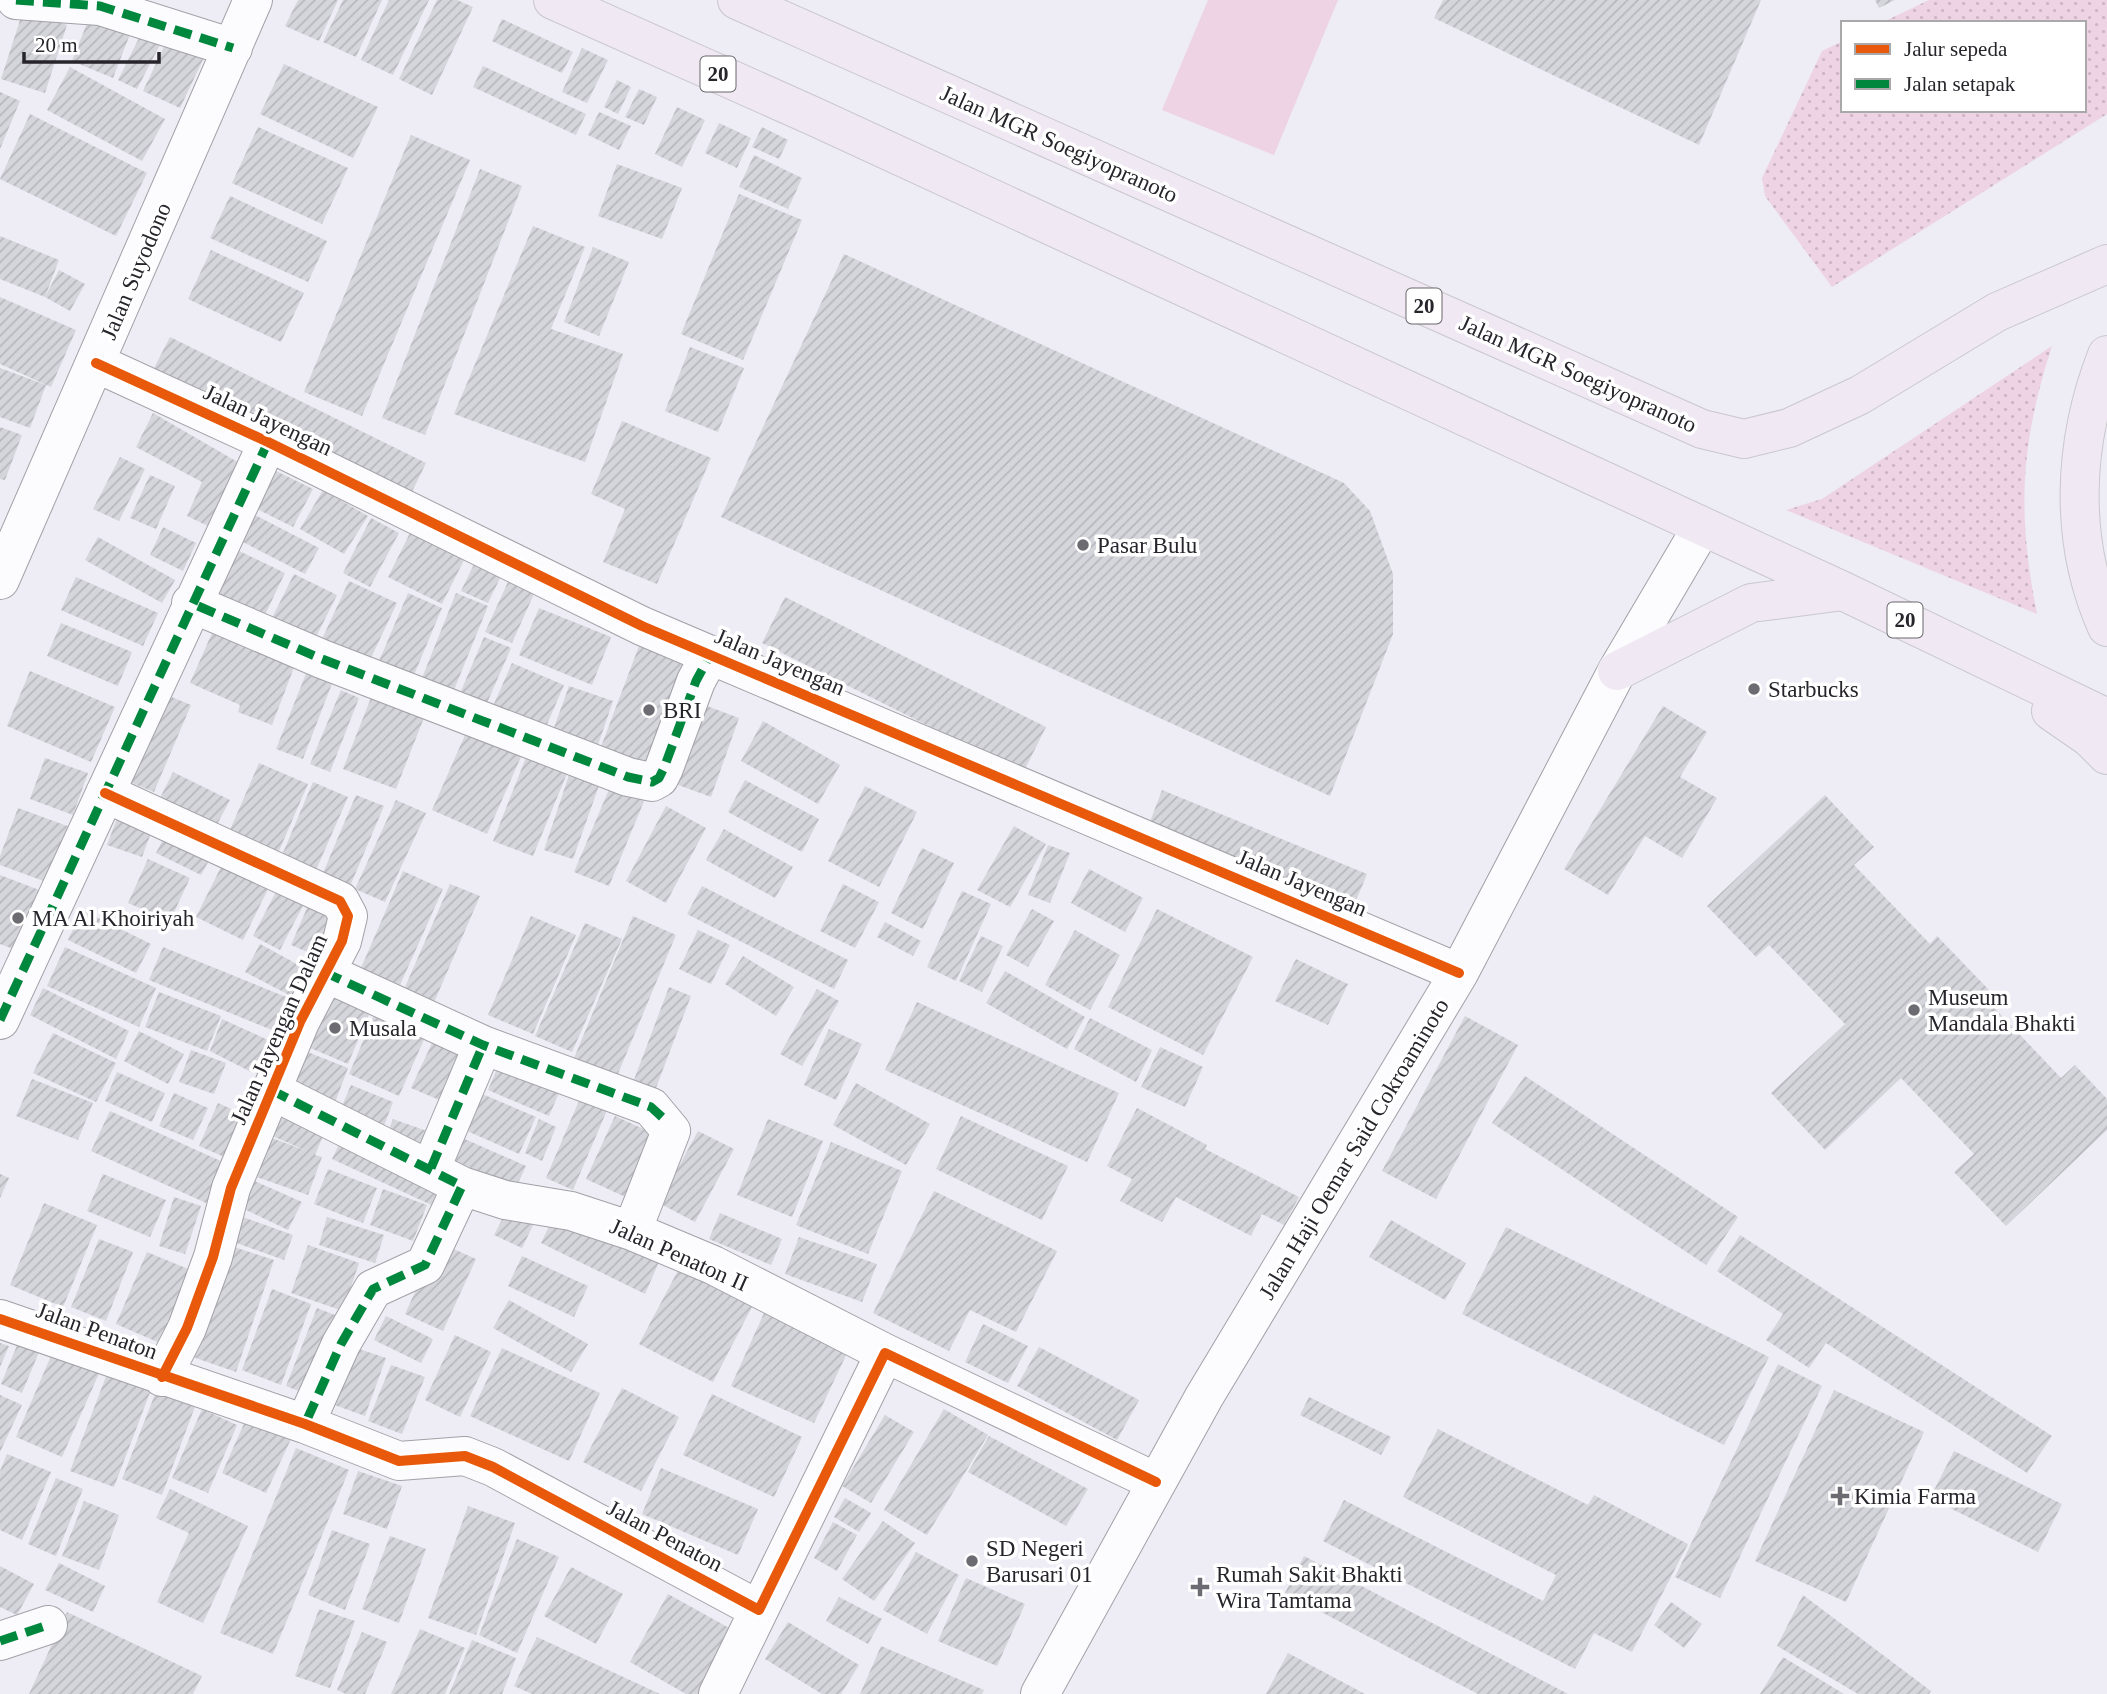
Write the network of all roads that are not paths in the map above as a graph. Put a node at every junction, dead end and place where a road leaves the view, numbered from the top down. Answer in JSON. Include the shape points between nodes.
{"nodes":[{"id":1,"x":16,"y":0,"type":"edge"},
{"id":2,"x":253,"y":0,"type":"edge"},
{"id":3,"x":553,"y":0,"type":"edge"},
{"id":4,"x":737,"y":0,"type":"edge"},
{"id":5,"x":233,"y":48,"type":"junction"},
{"id":6,"x":2107,"y":264,"type":"edge"},
{"id":7,"x":2107,"y":355,"type":"edge"},
{"id":8,"x":96,"y":363,"type":"junction"},
{"id":9,"x":268,"y":442,"type":"junction"},
{"id":10,"x":15,"y":505,"type":"edge"},
{"id":11,"x":1702,"y":527,"type":"junction"},
{"id":12,"x":0,"y":580,"type":"edge"},
{"id":13,"x":1843,"y":592,"type":"junction"},
{"id":14,"x":195,"y":604,"type":"junction"},
{"id":15,"x":2107,"y":627,"type":"edge"},
{"id":16,"x":1939,"y":636,"type":"junction"},
{"id":17,"x":710,"y":655,"type":"junction"},
{"id":18,"x":1617,"y":671,"type":"junction"},
{"id":19,"x":2107,"y":718,"type":"edge"},
{"id":20,"x":2107,"y":755,"type":"edge"},
{"id":21,"x":111,"y":796,"type":"junction"},
{"id":22,"x":324,"y":972,"type":"junction"},
{"id":23,"x":1459,"y":973,"type":"junction"},
{"id":24,"x":0,"y":1020,"type":"edge"},
{"id":25,"x":483,"y":1045,"type":"junction"},
{"id":26,"x":271,"y":1090,"type":"junction"},
{"id":27,"x":446,"y":1177,"type":"junction"},
{"id":28,"x":632,"y":1231,"type":"junction"},
{"id":29,"x":0,"y":1319,"type":"edge"},
{"id":30,"x":885,"y":1353,"type":"junction"},
{"id":31,"x":162,"y":1377,"type":"junction"},
{"id":32,"x":304,"y":1424,"type":"junction"},
{"id":33,"x":1156,"y":1482,"type":"junction"},
{"id":34,"x":759,"y":1610,"type":"junction"},
{"id":35,"x":48,"y":1625,"type":"dead end"},
{"id":36,"x":0,"y":1641,"type":"edge"},
{"id":37,"x":718,"y":1694,"type":"edge"},
{"id":38,"x":1040,"y":1694,"type":"edge"}],
"edges":[{"from":1,"to":5,"type":"street","via":[[100,6]]},
{"from":2,"to":5,"type":"street","name":"Jalan Suyodono"},
{"from":3,"to":11,"type":"highway","number":"20"},
{"from":4,"to":6,"type":"highway","name":"Jalan MGR Soegiyopranoto","number":"20","via":[[1702,429],[1744,439],[1789,428],[1860,395],[1997,312]]},
{"from":5,"to":8,"type":"street","name":"Jalan Suyodono"},
{"from":7,"to":15,"type":"highway","via":[[2090,399],[2079,467],[2081,536],[2096,603]]},
{"from":8,"to":9,"type":"street","name":"Jalan Jayengan"},
{"from":8,"to":10,"type":"street","name":"Jalan Suyodono"},
{"from":9,"to":14,"type":"street"},
{"from":9,"to":17,"type":"street","name":"Jalan Jayengan"},
{"from":10,"to":12,"type":"street","name":"Jalan Suyodono"},
{"from":11,"to":13,"type":"highway","number":"20"},
{"from":11,"to":18,"type":"street","name":"Jalan Haji Oemar Said Cokroaminoto"},
{"from":13,"to":16,"type":"highway","number":"20"},
{"from":13,"to":18,"type":"highway","via":[[1751,603]]},
{"from":14,"to":17,"type":"street","via":[[378,681],[628,777],[652,782],[664,768]]},
{"from":14,"to":21,"type":"street"},
{"from":16,"to":19,"type":"highway","number":"20"},
{"from":16,"to":20,"type":"highway","via":[[2090,738]]},
{"from":17,"to":23,"type":"street","name":"Jalan Jayengan"},
{"from":18,"to":23,"type":"street","name":"Jalan Haji Oemar Said Cokroaminoto"},
{"from":21,"to":22,"type":"street","name":"Jalan Jayengan Dalam","via":[[340,901],[348,916],[347,929]]},
{"from":21,"to":24,"type":"street"},
{"from":22,"to":25,"type":"street","name":"Jalan Jayengan Dalam"},
{"from":22,"to":26,"type":"street","name":"Jalan Jayengan Dalam"},
{"from":23,"to":33,"type":"street","name":"Jalan Haji Oemar Said Cokroaminoto"},
{"from":25,"to":27,"type":"street"},
{"from":25,"to":28,"type":"street","name":"Jalan Jayengan Dalam","via":[[650,1107],[663,1118],[671,1130],[666,1150]]},
{"from":26,"to":27,"type":"street","name":"Jalan Jayengan Dalam"},
{"from":26,"to":31,"type":"street","name":"Jalan Jayengan Dalam","via":[[231,1188],[214,1256],[187,1328]]},
{"from":27,"to":28,"type":"street","name":"Jalan Penaton II","via":[[505,1200],[570,1211]]},
{"from":27,"to":32,"type":"street","via":[[425,1265],[373,1289]]},
{"from":28,"to":30,"type":"street","name":"Jalan Penaton II","via":[[713,1265]]},
{"from":29,"to":31,"type":"street","name":"Jalan Penaton"},
{"from":30,"to":33,"type":"street"},
{"from":30,"to":34,"type":"street"},
{"from":31,"to":32,"type":"street","name":"Jalan Penaton"},
{"from":32,"to":34,"type":"street","name":"Jalan Penaton","via":[[399,1461],[465,1456],[493,1467]]},
{"from":33,"to":38,"type":"street","name":"Jalan Haji Oemar Said Cokroaminoto"},
{"from":34,"to":37,"type":"street"},
{"from":35,"to":36,"type":"street"}]}
